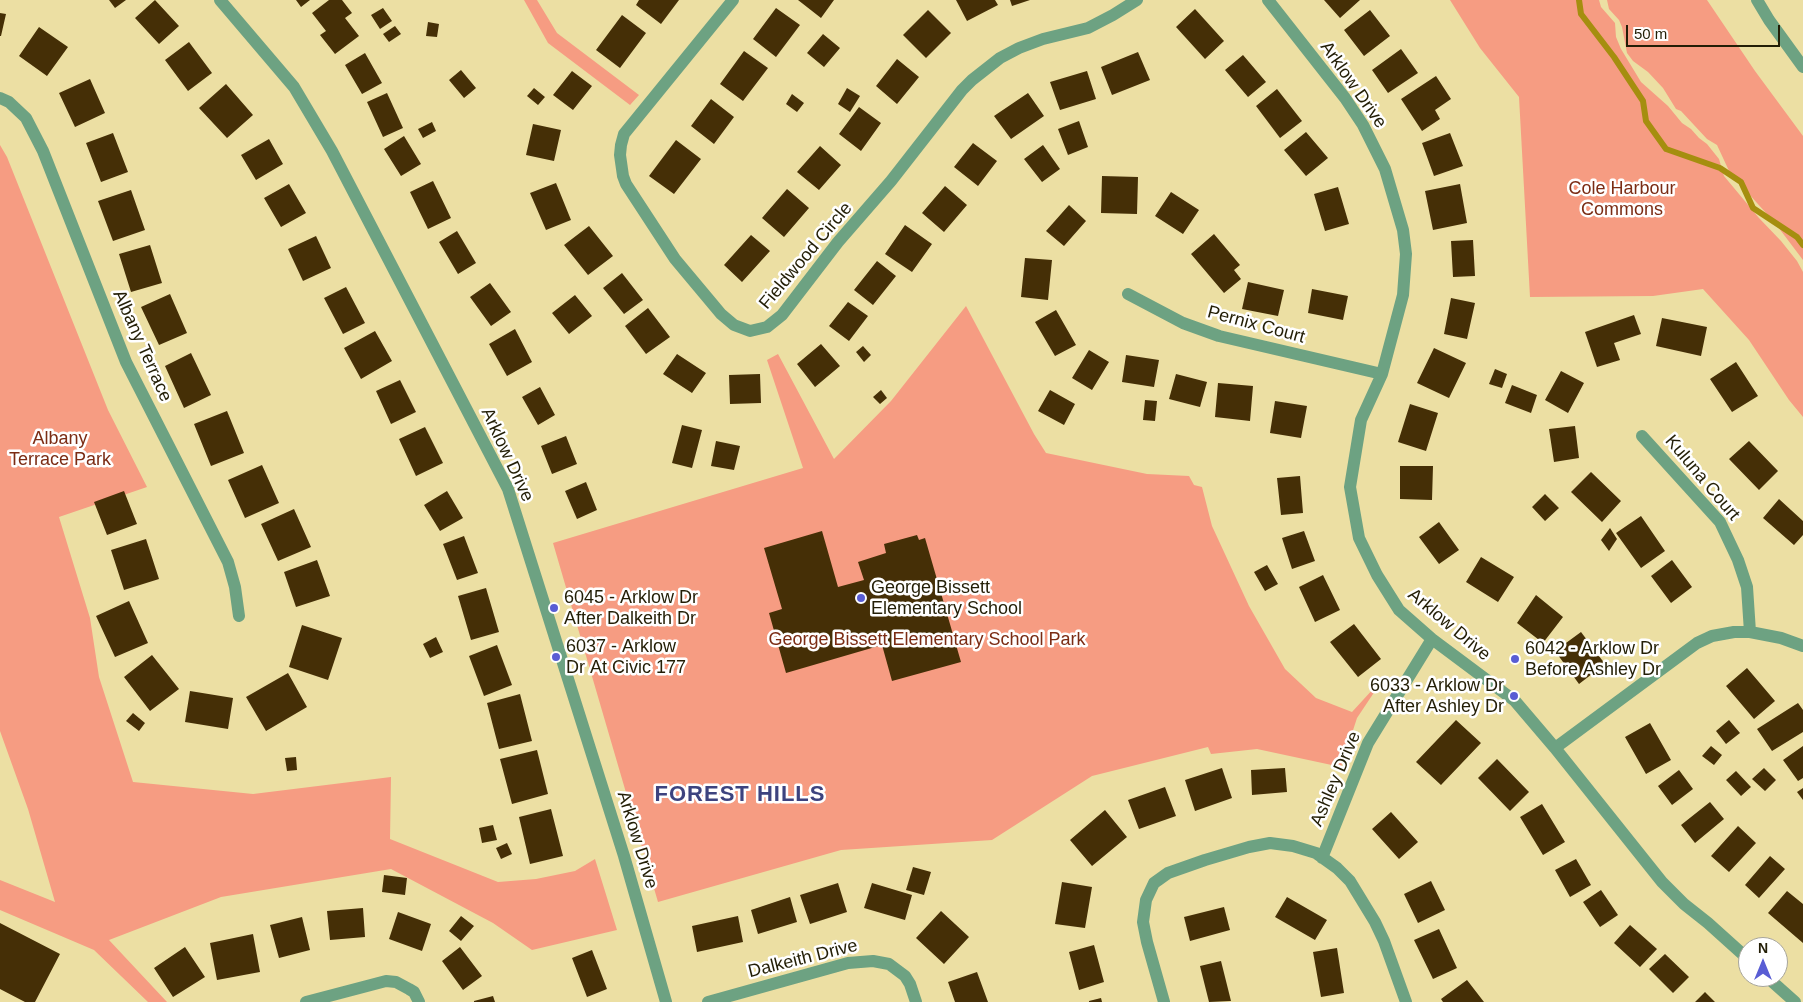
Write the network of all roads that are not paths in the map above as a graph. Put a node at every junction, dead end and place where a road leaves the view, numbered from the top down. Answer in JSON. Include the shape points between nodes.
{"nodes":[{"id":1,"x":220,"y":0,"type":"edge"},
{"id":2,"x":733,"y":0,"type":"edge"},
{"id":3,"x":1137,"y":0,"type":"edge"},
{"id":4,"x":1268,"y":0,"type":"edge"},
{"id":5,"x":1757,"y":0,"type":"edge"},
{"id":6,"x":1803,"y":67,"type":"edge"},
{"id":7,"x":0,"y":98,"type":"edge"},
{"id":8,"x":1128,"y":294,"type":"dead end"},
{"id":9,"x":1382,"y":374,"type":"junction"},
{"id":10,"x":1642,"y":436,"type":"dead end"},
{"id":11,"x":239,"y":616,"type":"dead end"},
{"id":12,"x":1750,"y":632,"type":"junction"},
{"id":13,"x":1432,"y":639,"type":"junction"},
{"id":14,"x":1803,"y":646,"type":"edge"},
{"id":15,"x":1555,"y":748,"type":"junction"},
{"id":16,"x":1322,"y":858,"type":"junction"},
{"id":17,"x":1738,"y":950,"type":"edge"},
{"id":18,"x":1778,"y":987,"type":"edge"},
{"id":19,"x":306,"y":1002,"type":"edge"},
{"id":20,"x":419,"y":1002,"type":"edge"},
{"id":21,"x":666,"y":1002,"type":"edge"},
{"id":22,"x":708,"y":1002,"type":"edge"},
{"id":23,"x":916,"y":1002,"type":"edge"},
{"id":24,"x":1164,"y":1002,"type":"edge"},
{"id":25,"x":1406,"y":1002,"type":"edge"},
{"id":26,"x":1795,"y":1002,"type":"edge"}],
"edges":[{"from":1,"to":21,"type":"street","name":"Arklow Drive","via":[[294,87],[332,151],[508,489],[624,856]]},
{"from":2,"to":3,"type":"street","name":"Fieldwood Circle","via":[[624,134],[620,155],[626,184],[675,259],[720,314],[734,325],[750,331],[767,327],[782,315],[972,80],[1019,48],[1088,28]]},
{"from":4,"to":9,"type":"street","name":"Arklow Drive","via":[[1354,111],[1378,154],[1395,200],[1404,238],[1406,279]]},
{"from":5,"to":6,"type":"street"},
{"from":7,"to":11,"type":"street","name":"Albany Terrace","via":[[26,118],[43,151],[126,362],[228,562]]},
{"from":8,"to":9,"type":"street","name":"Pernix Court","via":[[1183,323],[1219,336]]},
{"from":9,"to":13,"type":"street","name":"Arklow Drive","via":[[1361,420],[1350,488],[1359,538],[1399,610]]},
{"from":10,"to":12,"type":"street","name":"Kuluna Court","via":[[1724,528],[1747,586]]},
{"from":12,"to":14,"type":"street"},
{"from":12,"to":15,"type":"street","via":[[1721,634],[1698,643]]},
{"from":13,"to":15,"type":"street","name":"Arklow Drive","via":[[1515,701]]},
{"from":13,"to":16,"type":"street","name":"Ashley Drive","via":[[1368,743]]},
{"from":15,"to":17,"type":"street","name":"Arklow Drive","via":[[1662,882]]},
{"from":16,"to":24,"type":"street","via":[[1293,846],[1260,844],[1168,873],[1154,883],[1146,900],[1143,922]]},
{"from":16,"to":25,"type":"street","via":[[1350,881],[1371,916],[1384,941]]},
{"from":18,"to":26,"type":"street"},
{"from":19,"to":20,"type":"street","via":[[391,981],[409,988]]},
{"from":22,"to":23,"type":"street","name":"Dalkeith Drive","via":[[848,963],[873,960],[889,964],[905,976]]}]}
